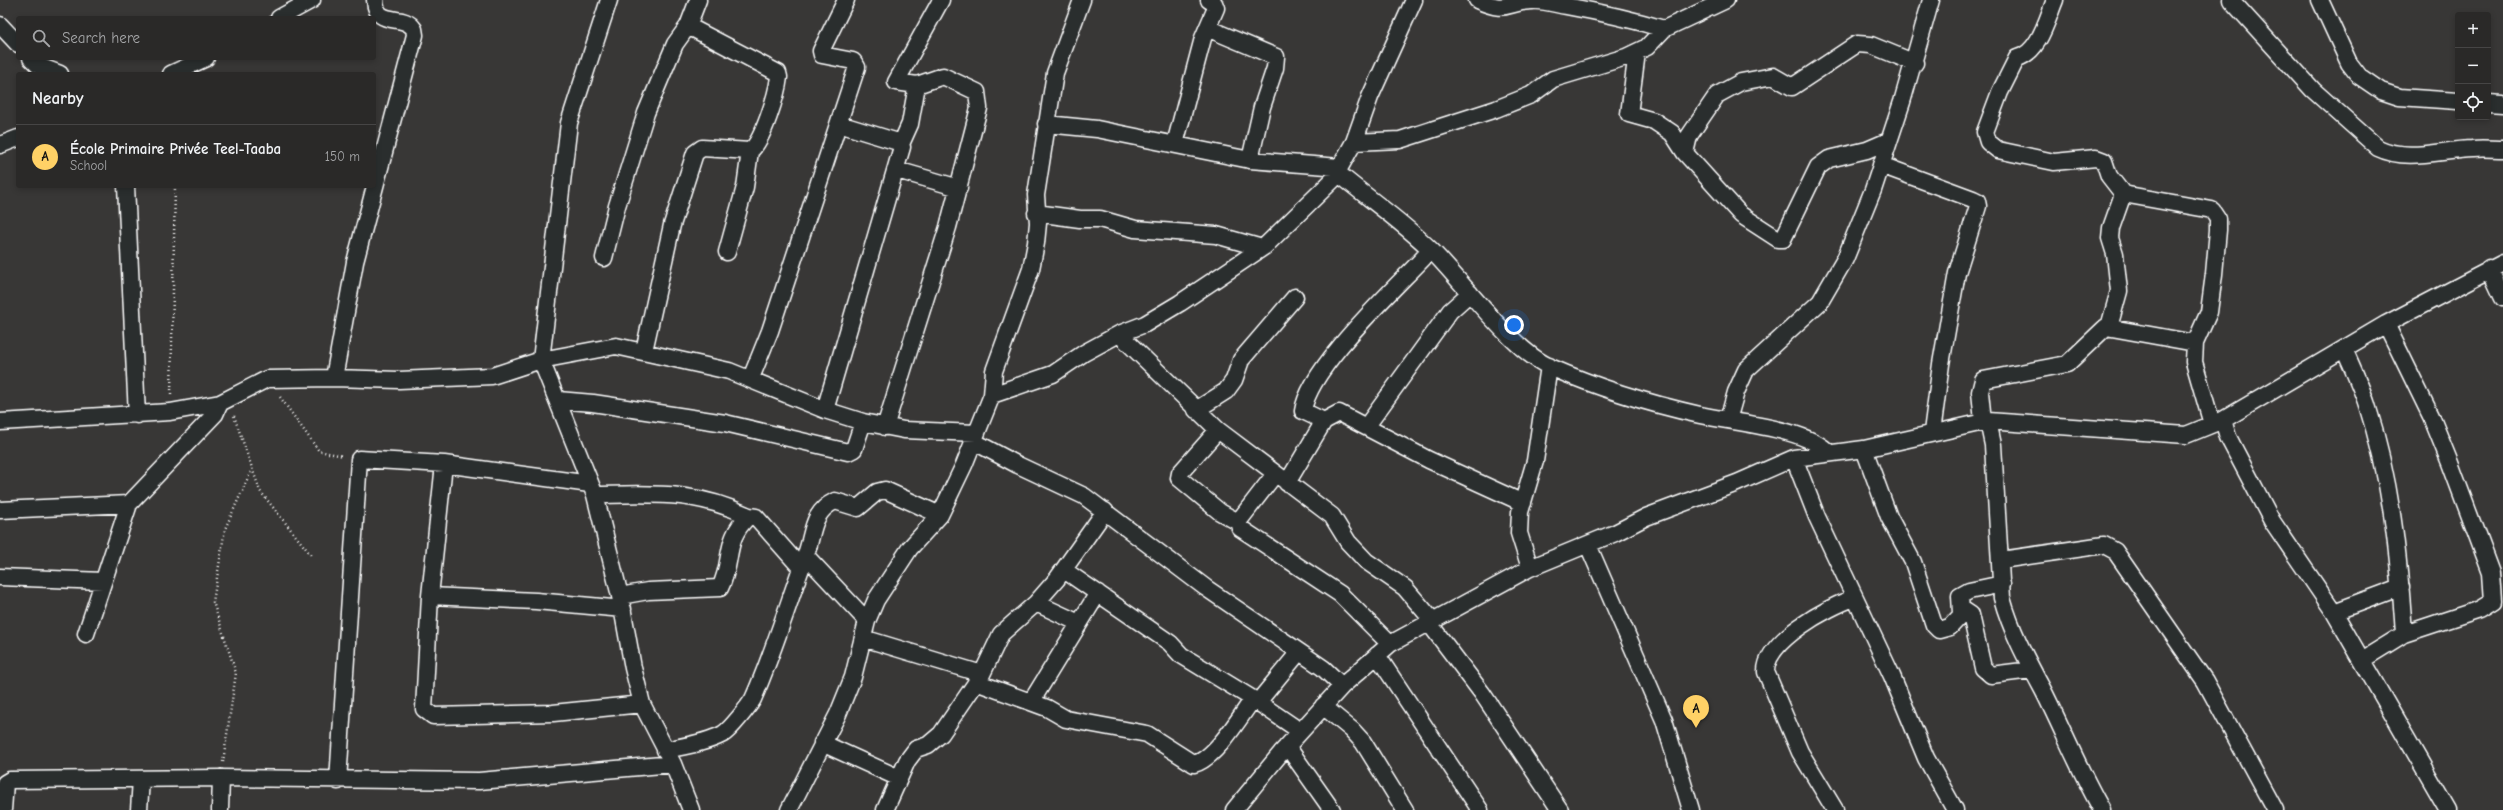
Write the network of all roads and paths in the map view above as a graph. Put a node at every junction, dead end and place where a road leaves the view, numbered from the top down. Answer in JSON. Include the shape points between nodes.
{"nodes":[{"id":1,"x":312,"y":0,"type":"edge"},
{"id":2,"x":374,"y":0,"type":"edge"},
{"id":3,"x":608,"y":0,"type":"edge"},
{"id":4,"x":698,"y":0,"type":"edge"},
{"id":5,"x":846,"y":0,"type":"edge"},
{"id":6,"x":940,"y":0,"type":"edge"},
{"id":7,"x":1082,"y":0,"type":"edge"},
{"id":8,"x":1209,"y":0,"type":"edge"},
{"id":9,"x":1414,"y":0,"type":"edge"},
{"id":10,"x":1477,"y":0,"type":"edge"},
{"id":11,"x":1726,"y":0,"type":"edge"},
{"id":12,"x":1931,"y":0,"type":"edge"},
{"id":13,"x":2055,"y":0,"type":"edge"},
{"id":14,"x":2231,"y":0,"type":"edge"},
{"id":15,"x":2320,"y":0,"type":"edge"},
{"id":16,"x":283,"y":16,"type":"edge"},
{"id":17,"x":0,"y":25,"type":"edge"},
{"id":18,"x":688,"y":26,"type":"junction"},
{"id":19,"x":1207,"y":28,"type":"junction"},
{"id":20,"x":1664,"y":29,"type":"junction"},
{"id":21,"x":16,"y":42,"type":"edge"},
{"id":22,"x":1637,"y":52,"type":"junction"},
{"id":23,"x":33,"y":60,"type":"edge"},
{"id":24,"x":202,"y":60,"type":"edge"},
{"id":25,"x":1914,"y":63,"type":"junction"},
{"id":26,"x":54,"y":72,"type":"edge"},
{"id":27,"x":175,"y":72,"type":"edge"},
{"id":28,"x":917,"y":85,"type":"junction"},
{"id":29,"x":2455,"y":101,"type":"edge"},
{"id":30,"x":2491,"y":103,"type":"edge"},
{"id":31,"x":2503,"y":104,"type":"edge"},
{"id":32,"x":839,"y":124,"type":"junction"},
{"id":33,"x":1046,"y":124,"type":"junction"},
{"id":34,"x":16,"y":139,"type":"edge"},
{"id":35,"x":1888,"y":141,"type":"junction"},
{"id":36,"x":1354,"y":142,"type":"junction"},
{"id":37,"x":901,"y":144,"type":"junction"},
{"id":38,"x":1175,"y":144,"type":"junction"},
{"id":39,"x":0,"y":145,"type":"edge"},
{"id":40,"x":2503,"y":148,"type":"edge"},
{"id":41,"x":750,"y":151,"type":"junction"},
{"id":42,"x":1685,"y":153,"type":"junction"},
{"id":43,"x":1250,"y":160,"type":"junction"},
{"id":44,"x":1881,"y":165,"type":"junction"},
{"id":45,"x":897,"y":170,"type":"junction"},
{"id":46,"x":1339,"y":170,"type":"junction"},
{"id":47,"x":376,"y":183,"type":"edge"},
{"id":48,"x":126,"y":188,"type":"edge"},
{"id":49,"x":175,"y":188,"type":"edge"},
{"id":50,"x":375,"y":188,"type":"edge"},
{"id":51,"x":959,"y":188,"type":"junction"},
{"id":52,"x":2123,"y":194,"type":"junction"},
{"id":53,"x":1036,"y":213,"type":"junction"},
{"id":54,"x":1262,"y":248,"type":"junction"},
{"id":55,"x":1431,"y":250,"type":"junction"},
{"id":56,"x":727,"y":252,"type":"dead end"},
{"id":57,"x":604,"y":258,"type":"dead end"},
{"id":58,"x":2496,"y":265,"type":"edge"},
{"id":59,"x":1470,"y":293,"type":"junction"},
{"id":60,"x":1295,"y":297,"type":"dead end"},
{"id":61,"x":2503,"y":298,"type":"edge"},
{"id":62,"x":2386,"y":324,"type":"junction"},
{"id":63,"x":2109,"y":328,"type":"junction"},
{"id":64,"x":1119,"y":334,"type":"junction"},
{"id":65,"x":2195,"y":343,"type":"junction"},
{"id":66,"x":2344,"y":349,"type":"junction"},
{"id":67,"x":644,"y":351,"type":"junction"},
{"id":68,"x":541,"y":360,"type":"junction"},
{"id":69,"x":1549,"y":366,"type":"junction"},
{"id":70,"x":334,"y":378,"type":"junction"},
{"id":71,"x":751,"y":378,"type":"junction"},
{"id":72,"x":267,"y":379,"type":"junction"},
{"id":73,"x":992,"y":395,"type":"junction"},
{"id":74,"x":558,"y":400,"type":"junction"},
{"id":75,"x":224,"y":402,"type":"junction"},
{"id":76,"x":825,"y":410,"type":"junction"},
{"id":77,"x":1196,"y":410,"type":"junction"},
{"id":78,"x":170,"y":412,"type":"junction"},
{"id":79,"x":137,"y":415,"type":"junction"},
{"id":80,"x":1728,"y":420,"type":"junction"},
{"id":81,"x":1324,"y":421,"type":"junction"},
{"id":82,"x":1986,"y":421,"type":"junction"},
{"id":83,"x":0,"y":422,"type":"edge"},
{"id":84,"x":863,"y":422,"type":"junction"},
{"id":85,"x":2218,"y":422,"type":"junction"},
{"id":86,"x":885,"y":427,"type":"junction"},
{"id":87,"x":1366,"y":427,"type":"junction"},
{"id":88,"x":1218,"y":430,"type":"junction"},
{"id":89,"x":1932,"y":432,"type":"junction"},
{"id":90,"x":974,"y":437,"type":"junction"},
{"id":91,"x":1864,"y":449,"type":"junction"},
{"id":92,"x":1829,"y":453,"type":"junction"},
{"id":93,"x":1794,"y":458,"type":"junction"},
{"id":94,"x":359,"y":459,"type":"junction"},
{"id":95,"x":444,"y":464,"type":"junction"},
{"id":96,"x":252,"y":469,"type":"junction"},
{"id":97,"x":1281,"y":479,"type":"junction"},
{"id":98,"x":593,"y":490,"type":"junction"},
{"id":99,"x":1523,"y":503,"type":"junction"},
{"id":100,"x":129,"y":504,"type":"junction"},
{"id":101,"x":0,"y":510,"type":"edge"},
{"id":102,"x":1105,"y":511,"type":"junction"},
{"id":103,"x":940,"y":515,"type":"junction"},
{"id":104,"x":749,"y":516,"type":"junction"},
{"id":105,"x":1238,"y":522,"type":"junction"},
{"id":106,"x":1588,"y":544,"type":"junction"},
{"id":107,"x":310,"y":555,"type":"dead end"},
{"id":108,"x":2001,"y":560,"type":"junction"},
{"id":109,"x":803,"y":562,"type":"junction"},
{"id":110,"x":1530,"y":568,"type":"junction"},
{"id":111,"x":1064,"y":570,"type":"junction"},
{"id":112,"x":0,"y":577,"type":"edge"},
{"id":113,"x":103,"y":580,"type":"junction"},
{"id":114,"x":2002,"y":584,"type":"junction"},
{"id":115,"x":2401,"y":587,"type":"junction"},
{"id":116,"x":1098,"y":593,"type":"junction"},
{"id":117,"x":430,"y":596,"type":"junction"},
{"id":118,"x":1854,"y":598,"type":"junction"},
{"id":119,"x":622,"y":602,"type":"junction"},
{"id":120,"x":1036,"y":603,"type":"junction"},
{"id":121,"x":2334,"y":612,"type":"junction"},
{"id":122,"x":1961,"y":613,"type":"junction"},
{"id":123,"x":867,"y":620,"type":"junction"},
{"id":124,"x":1431,"y":622,"type":"junction"},
{"id":125,"x":1080,"y":623,"type":"junction"},
{"id":126,"x":86,"y":634,"type":"dead end"},
{"id":127,"x":2404,"y":634,"type":"junction"},
{"id":128,"x":863,"y":638,"type":"junction"},
{"id":129,"x":1390,"y":644,"type":"junction"},
{"id":130,"x":1299,"y":652,"type":"junction"},
{"id":131,"x":1377,"y":655,"type":"junction"},
{"id":132,"x":2362,"y":660,"type":"junction"},
{"id":133,"x":2031,"y":670,"type":"junction"},
{"id":134,"x":979,"y":678,"type":"junction"},
{"id":135,"x":1342,"y":686,"type":"junction"},
{"id":136,"x":1256,"y":701,"type":"junction"},
{"id":137,"x":1031,"y":702,"type":"junction"},
{"id":138,"x":642,"y":704,"type":"junction"},
{"id":139,"x":1323,"y":706,"type":"junction"},
{"id":140,"x":1300,"y":731,"type":"junction"},
{"id":141,"x":822,"y":743,"type":"junction"},
{"id":142,"x":1287,"y":746,"type":"junction"},
{"id":143,"x":669,"y":757,"type":"junction"},
{"id":144,"x":221,"y":778,"type":"junction"},
{"id":145,"x":899,"y":778,"type":"junction"},
{"id":146,"x":141,"y":779,"type":"junction"},
{"id":147,"x":338,"y":781,"type":"junction"},
{"id":148,"x":3,"y":810,"type":"edge"},
{"id":149,"x":139,"y":810,"type":"edge"},
{"id":150,"x":220,"y":810,"type":"edge"},
{"id":151,"x":691,"y":810,"type":"edge"},
{"id":152,"x":790,"y":810,"type":"edge"},
{"id":153,"x":885,"y":810,"type":"edge"},
{"id":154,"x":1234,"y":810,"type":"edge"},
{"id":155,"x":1332,"y":810,"type":"edge"},
{"id":156,"x":1406,"y":810,"type":"edge"},
{"id":157,"x":1480,"y":810,"type":"edge"},
{"id":158,"x":1560,"y":810,"type":"edge"},
{"id":159,"x":1691,"y":810,"type":"edge"},
{"id":160,"x":1835,"y":810,"type":"edge"},
{"id":161,"x":1955,"y":810,"type":"edge"},
{"id":162,"x":2102,"y":810,"type":"edge"},
{"id":163,"x":2275,"y":810,"type":"edge"},
{"id":164,"x":2448,"y":810,"type":"edge"}],
"edges":[{"from":1,"to":16,"type":"street"},
{"from":2,"to":47,"type":"street","via":[[378,15],[409,24],[415,35]]},
{"from":3,"to":68,"type":"street","via":[[569,123]]},
{"from":4,"to":18,"type":"street"},
{"from":5,"to":32,"type":"street","via":[[821,51],[822,55],[856,63]]},
{"from":6,"to":28,"type":"street","via":[[896,80],[898,84]]},
{"from":7,"to":33,"type":"street","via":[[1055,73]]},
{"from":8,"to":19,"type":"street","via":[[1216,8]]},
{"from":9,"to":36,"type":"street","via":[[1370,97]]},
{"from":10,"to":20,"type":"street","via":[[1505,8],[1532,1],[1554,4],[1630,18]]},
{"from":11,"to":20,"type":"street"},
{"from":12,"to":25,"type":"street"},
{"from":13,"to":52,"type":"street","via":[[2033,49],[2016,58],[1985,132],[1988,142],[1998,150],[2054,162],[2096,158],[2104,161],[2109,176]]},
{"from":14,"to":40,"type":"street","via":[[2313,90],[2378,148],[2388,153],[2418,155]]},
{"from":15,"to":29,"type":"street","via":[[2349,62],[2359,76],[2381,91],[2399,97]]},
{"from":17,"to":21,"type":"street"},
{"from":18,"to":41,"type":"street","via":[[778,73],[778,82],[765,125],[756,147]]},
{"from":18,"to":57,"type":"street","via":[[677,38],[646,113]]},
{"from":19,"to":38,"type":"street"},
{"from":19,"to":43,"type":"street","via":[[1276,57]]},
{"from":20,"to":22,"type":"street","via":[[1647,48]]},
{"from":22,"to":36,"type":"street","via":[[1553,78],[1532,95],[1400,140]]},
{"from":22,"to":42,"type":"street","via":[[1630,114],[1661,124],[1672,133]]},
{"from":23,"to":26,"type":"street","via":[[38,66]]},
{"from":24,"to":27,"type":"street"},
{"from":25,"to":35,"type":"street"},
{"from":25,"to":42,"type":"street","via":[[1871,45],[1857,44],[1792,87],[1773,76],[1741,82],[1717,95],[1689,136]]},
{"from":28,"to":37,"type":"street","via":[[910,124]]},
{"from":28,"to":51,"type":"street","via":[[943,76],[977,92],[979,108]]},
{"from":30,"to":31,"type":"street"},
{"from":32,"to":37,"type":"street"},
{"from":32,"to":71,"type":"street","via":[[770,331]]},
{"from":33,"to":38,"type":"street","via":[[1097,129]]},
{"from":33,"to":53,"type":"street","via":[[1036,195]]},
{"from":34,"to":39,"type":"street"},
{"from":35,"to":42,"type":"street","via":[[1866,150],[1829,159],[1818,167],[1783,239],[1778,239],[1741,215]]},
{"from":35,"to":44,"type":"street"},
{"from":36,"to":46,"type":"street"},
{"from":37,"to":45,"type":"street"},
{"from":38,"to":43,"type":"street"},
{"from":41,"to":56,"type":"street","via":[[746,187]]},
{"from":41,"to":67,"type":"street","via":[[702,148],[695,153],[672,225]]},
{"from":43,"to":46,"type":"street"},
{"from":44,"to":80,"type":"street","via":[[1845,259],[1820,302],[1746,370]]},
{"from":44,"to":89,"type":"street","via":[[1973,199],[1977,201],[1978,206],[1957,272]]},
{"from":45,"to":51,"type":"street"},
{"from":45,"to":76,"type":"street"},
{"from":46,"to":54,"type":"street"},
{"from":46,"to":55,"type":"street"},
{"from":48,"to":79,"type":"street"},
{"from":49,"to":78,"type":"path"},
{"from":50,"to":70,"type":"street","via":[[355,262]]},
{"from":51,"to":86,"type":"street"},
{"from":52,"to":63,"type":"street","via":[[2111,228],[2110,238],[2115,254],[2119,291]]},
{"from":52,"to":65,"type":"street","via":[[2212,210],[2218,219],[2209,312]]},
{"from":53,"to":54,"type":"street","via":[[1100,219],[1135,229],[1216,234]]},
{"from":53,"to":73,"type":"street","via":[[1038,223],[1031,269],[994,370]]},
{"from":54,"to":64,"type":"street","via":[[1180,303],[1145,324]]},
{"from":55,"to":59,"type":"street"},
{"from":55,"to":81,"type":"street","via":[[1362,320],[1308,391],[1303,410]]},
{"from":58,"to":61,"type":"street"},
{"from":58,"to":62,"type":"street"},
{"from":59,"to":69,"type":"street","via":[[1515,340]]},
{"from":59,"to":87,"type":"street","via":[[1450,312]]},
{"from":60,"to":77,"type":"street","via":[[1241,360],[1234,380],[1226,391]]},
{"from":62,"to":66,"type":"street"},
{"from":62,"to":127,"type":"street","via":[[2431,416],[2450,463],[2491,573],[2493,601],[2480,609]]},
{"from":63,"to":65,"type":"street"},
{"from":63,"to":82,"type":"street","via":[[2103,329],[2067,364],[1983,380],[1980,392]]},
{"from":64,"to":73,"type":"street","via":[[1053,374]]},
{"from":64,"to":77,"type":"street"},
{"from":65,"to":85,"type":"street","via":[[2194,362]]},
{"from":66,"to":85,"type":"street"},
{"from":66,"to":115,"type":"street","via":[[2367,405],[2378,445],[2397,539]]},
{"from":67,"to":68,"type":"street","via":[[616,346]]},
{"from":67,"to":71,"type":"street"},
{"from":68,"to":70,"type":"street","via":[[492,376],[399,380]]},
{"from":68,"to":74,"type":"street"},
{"from":69,"to":80,"type":"street","via":[[1595,384],[1700,415]]},
{"from":69,"to":99,"type":"street","via":[[1535,461]]},
{"from":70,"to":72,"type":"street"},
{"from":71,"to":76,"type":"street"},
{"from":72,"to":75,"type":"street"},
{"from":72,"to":94,"type":"path","via":[[319,451]]},
{"from":73,"to":90,"type":"street"},
{"from":74,"to":84,"type":"street","via":[[725,423],[848,452],[854,449]]},
{"from":74,"to":98,"type":"street"},
{"from":75,"to":78,"type":"street"},
{"from":75,"to":96,"type":"path"},
{"from":75,"to":100,"type":"street","via":[[213,418]]},
{"from":76,"to":84,"type":"street"},
{"from":77,"to":88,"type":"street"},
{"from":78,"to":79,"type":"street"},
{"from":79,"to":83,"type":"street"},
{"from":80,"to":92,"type":"street","via":[[1802,436],[1821,445]]},
{"from":81,"to":87,"type":"street","via":[[1339,414]]},
{"from":81,"to":97,"type":"street"},
{"from":82,"to":85,"type":"street","via":[[2186,435]]},
{"from":82,"to":89,"type":"street"},
{"from":82,"to":108,"type":"street","via":[[1993,445]]},
{"from":84,"to":86,"type":"street"},
{"from":85,"to":121,"type":"street","via":[[2272,521]]},
{"from":86,"to":90,"type":"street"},
{"from":87,"to":99,"type":"street","via":[[1498,494]]},
{"from":88,"to":97,"type":"street"},
{"from":88,"to":105,"type":"street","via":[[1180,473],[1179,478],[1220,512]]},
{"from":89,"to":91,"type":"street","via":[[1902,442]]},
{"from":90,"to":102,"type":"street","via":[[1018,465],[1084,496]]},
{"from":90,"to":103,"type":"street"},
{"from":91,"to":92,"type":"street"},
{"from":91,"to":122,"type":"street","via":[[1889,517],[1913,562],[1934,625],[1939,630],[1950,627]]},
{"from":92,"to":93,"type":"street"},
{"from":93,"to":106,"type":"street","via":[[1646,517]]},
{"from":93,"to":118,"type":"street","via":[[1817,517]]},
{"from":94,"to":95,"type":"street"},
{"from":94,"to":147,"type":"street"},
{"from":95,"to":98,"type":"street"},
{"from":95,"to":117,"type":"street"},
{"from":96,"to":107,"type":"path","via":[[260,491]]},
{"from":96,"to":144,"type":"path","via":[[225,529],[214,602],[236,672]]},
{"from":97,"to":105,"type":"street"},
{"from":97,"to":124,"type":"street","via":[[1332,516],[1348,542],[1366,561],[1405,588]]},
{"from":98,"to":104,"type":"street","via":[[669,493],[730,507]]},
{"from":98,"to":119,"type":"street"},
{"from":99,"to":110,"type":"street","via":[[1519,533]]},
{"from":100,"to":101,"type":"street"},
{"from":100,"to":113,"type":"street"},
{"from":102,"to":111,"type":"street"},
{"from":102,"to":130,"type":"street","via":[[1206,588]]},
{"from":103,"to":109,"type":"street","via":[[885,490],[877,492],[858,508],[835,501],[818,513],[811,528]]},
{"from":103,"to":123,"type":"street","via":[[910,548],[883,587]]},
{"from":104,"to":109,"type":"street","via":[[756,517]]},
{"from":104,"to":119,"type":"street","via":[[732,536],[724,580],[720,588],[648,591]]},
{"from":105,"to":129,"type":"street","via":[[1242,531],[1340,594]]},
{"from":106,"to":110,"type":"street"},
{"from":106,"to":159,"type":"street","via":[[1664,720]]},
{"from":108,"to":114,"type":"street"},
{"from":108,"to":163,"type":"street","via":[[2104,545],[2115,551],[2205,681]]},
{"from":109,"to":123,"type":"street"},
{"from":109,"to":143,"type":"street","via":[[752,701],[724,733]]},
{"from":110,"to":124,"type":"street"},
{"from":111,"to":116,"type":"street"},
{"from":111,"to":120,"type":"street"},
{"from":112,"to":113,"type":"street"},
{"from":113,"to":126,"type":"street"},
{"from":114,"to":122,"type":"street","via":[[1969,591],[1960,596]]},
{"from":114,"to":133,"type":"street","via":[[2006,610]]},
{"from":115,"to":121,"type":"street"},
{"from":115,"to":127,"type":"street"},
{"from":116,"to":125,"type":"street"},
{"from":116,"to":136,"type":"street","via":[[1170,643],[1181,656]]},
{"from":117,"to":119,"type":"street"},
{"from":117,"to":138,"type":"street","via":[[424,709],[433,716],[553,713]]},
{"from":118,"to":160,"type":"street","via":[[1802,626],[1776,646],[1766,664],[1766,672],[1800,752]]},
{"from":118,"to":161,"type":"street","via":[[1892,676],[1926,758]]},
{"from":119,"to":138,"type":"street","via":[[632,668]]},
{"from":120,"to":125,"type":"street"},
{"from":120,"to":134,"type":"street","via":[[1000,634]]},
{"from":121,"to":132,"type":"street"},
{"from":122,"to":133,"type":"street","via":[[1965,611],[1972,615],[1983,668],[1991,675]]},
{"from":123,"to":128,"type":"street"},
{"from":124,"to":129,"type":"street"},
{"from":124,"to":158,"type":"street"},
{"from":125,"to":137,"type":"street"},
{"from":127,"to":132,"type":"street"},
{"from":128,"to":134,"type":"street"},
{"from":128,"to":141,"type":"street","via":[[853,677]]},
{"from":129,"to":131,"type":"street"},
{"from":130,"to":135,"type":"street","via":[[1323,668]]},
{"from":130,"to":136,"type":"street"},
{"from":131,"to":135,"type":"street"},
{"from":131,"to":157,"type":"street"},
{"from":132,"to":164,"type":"street"},
{"from":133,"to":162,"type":"street","via":[[2044,692],[2077,766]]},
{"from":134,"to":137,"type":"street"},
{"from":134,"to":145,"type":"street","via":[[941,734],[928,745],[916,749]]},
{"from":135,"to":139,"type":"street"},
{"from":136,"to":137,"type":"street","via":[[1223,740],[1200,762],[1194,764],[1147,734],[1066,719]]},
{"from":136,"to":140,"type":"street"},
{"from":138,"to":143,"type":"street"},
{"from":139,"to":140,"type":"street"},
{"from":139,"to":156,"type":"street","via":[[1363,742]]},
{"from":140,"to":142,"type":"street"},
{"from":141,"to":145,"type":"street"},
{"from":141,"to":152,"type":"street"},
{"from":142,"to":154,"type":"street"},
{"from":142,"to":155,"type":"street"},
{"from":143,"to":147,"type":"street","via":[[479,781]]},
{"from":143,"to":151,"type":"street"},
{"from":144,"to":146,"type":"street"},
{"from":144,"to":147,"type":"street"},
{"from":144,"to":150,"type":"street"},
{"from":145,"to":153,"type":"street"},
{"from":146,"to":148,"type":"street","via":[[10,780],[5,783]]},
{"from":146,"to":149,"type":"street"}]}
